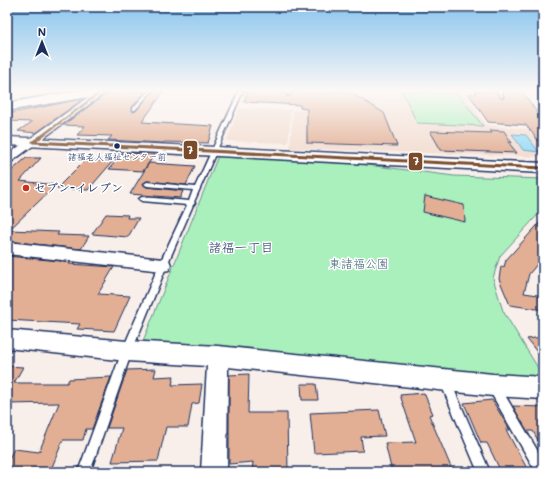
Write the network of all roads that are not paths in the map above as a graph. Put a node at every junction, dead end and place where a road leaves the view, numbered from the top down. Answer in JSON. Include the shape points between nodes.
{"nodes":[{"id":1,"x":73,"y":113,"type":"edge"},
{"id":2,"x":232,"y":113,"type":"edge"},
{"id":3,"x":7,"y":141,"type":"edge"},
{"id":4,"x":33,"y":142,"type":"junction"},
{"id":5,"x":215,"y":151,"type":"junction"},
{"id":6,"x":7,"y":160,"type":"edge"},
{"id":7,"x":542,"y":168,"type":"edge"},
{"id":8,"x":147,"y":184,"type":"dead end"},
{"id":9,"x":198,"y":189,"type":"junction"},
{"id":10,"x":142,"y":199,"type":"dead end"},
{"id":11,"x":192,"y":203,"type":"junction"},
{"id":12,"x":7,"y":248,"type":"edge"},
{"id":13,"x":163,"y":265,"type":"junction"},
{"id":14,"x":7,"y":339,"type":"edge"},
{"id":15,"x":127,"y":351,"type":"junction"},
{"id":16,"x":218,"y":356,"type":"junction"},
{"id":17,"x":445,"y":380,"type":"junction"},
{"id":18,"x":493,"y":385,"type":"junction"},
{"id":19,"x":543,"y":388,"type":"edge"},
{"id":20,"x":84,"y":472,"type":"edge"},
{"id":21,"x":214,"y":472,"type":"edge"},
{"id":22,"x":484,"y":472,"type":"edge"},
{"id":23,"x":543,"y":472,"type":"edge"}],
"edges":[{"from":1,"to":4,"type":"street"},
{"from":2,"to":5,"type":"lane"},
{"from":3,"to":4,"type":"street"},
{"from":4,"to":5,"type":"street"},
{"from":4,"to":6,"type":"street"},
{"from":5,"to":7,"type":"street","via":[[358,159],[452,172]]},
{"from":5,"to":9,"type":"lane"},
{"from":8,"to":9,"type":"lane"},
{"from":9,"to":11,"type":"lane"},
{"from":10,"to":11,"type":"lane"},
{"from":11,"to":13,"type":"lane"},
{"from":12,"to":13,"type":"street"},
{"from":13,"to":15,"type":"lane"},
{"from":14,"to":15,"type":"street"},
{"from":15,"to":16,"type":"street"},
{"from":15,"to":20,"type":"lane"},
{"from":16,"to":17,"type":"street"},
{"from":16,"to":21,"type":"street"},
{"from":17,"to":18,"type":"street"},
{"from":17,"to":22,"type":"lane"},
{"from":18,"to":19,"type":"street"},
{"from":18,"to":23,"type":"lane"}]}
